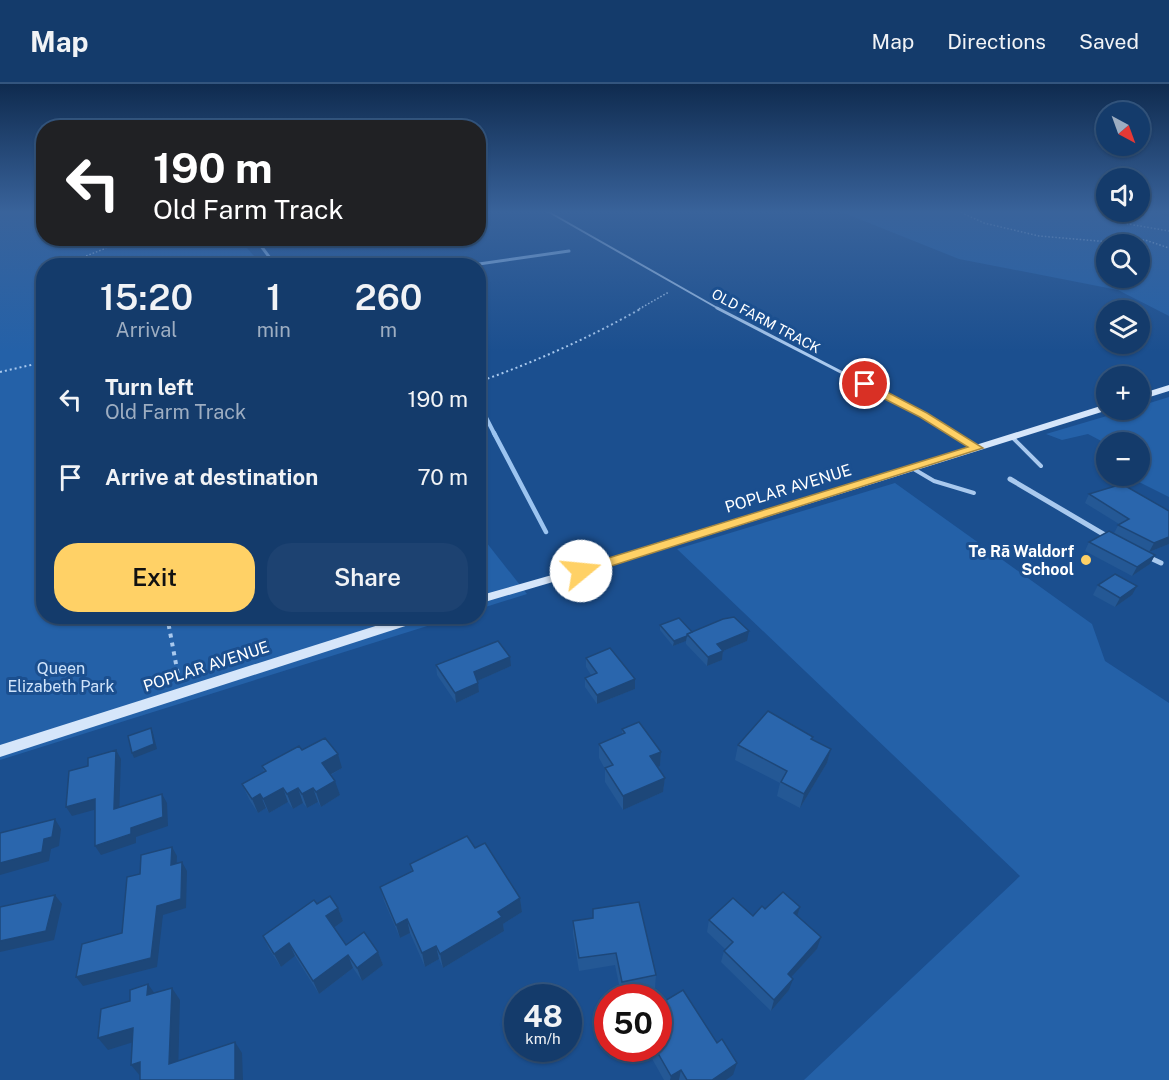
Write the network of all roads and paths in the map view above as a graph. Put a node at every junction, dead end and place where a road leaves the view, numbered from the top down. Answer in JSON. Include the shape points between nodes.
{"nodes":[{"id":1,"x":628,"y":257,"type":"edge"},
{"id":2,"x":677,"y":285,"type":"junction"},
{"id":3,"x":36,"y":364,"type":"edge"},
{"id":4,"x":0,"y":372,"type":"edge"},
{"id":5,"x":486,"y":379,"type":"edge"},
{"id":6,"x":1169,"y":388,"type":"edge"},
{"id":7,"x":1150,"y":394,"type":"edge"},
{"id":8,"x":1096,"y":410,"type":"edge"},
{"id":9,"x":1012,"y":437,"type":"junction"},
{"id":10,"x":977,"y":448,"type":"junction"},
{"id":11,"x":1041,"y":466,"type":"dead end"},
{"id":12,"x":912,"y":468,"type":"junction"},
{"id":13,"x":1010,"y":479,"type":"dead end"},
{"id":14,"x":974,"y":493,"type":"dead end"},
{"id":15,"x":1119,"y":542,"type":"edge"},
{"id":16,"x":1140,"y":552,"type":"edge"},
{"id":17,"x":1161,"y":563,"type":"dead end"},
{"id":18,"x":486,"y":598,"type":"edge"},
{"id":19,"x":168,"y":624,"type":"edge"},
{"id":20,"x":398,"y":624,"type":"edge"},
{"id":21,"x":181,"y":693,"type":"junction"},
{"id":22,"x":0,"y":751,"type":"edge"}],
"edges":[{"from":1,"to":2,"type":"lane","name":"OLD FARM TRACK"},
{"from":2,"to":5,"type":"path","via":[[628,317],[527,365]]},
{"from":2,"to":10,"type":"lane","name":"OLD FARM TRACK","via":[[924,415]]},
{"from":3,"to":4,"type":"path"},
{"from":6,"to":7,"type":"main road"},
{"from":8,"to":9,"type":"main road","name":"POPLAR AVENUE"},
{"from":9,"to":10,"type":"main road","name":"POPLAR AVENUE"},
{"from":9,"to":11,"type":"lane"},
{"from":10,"to":12,"type":"main road","name":"POPLAR AVENUE"},
{"from":12,"to":14,"type":"lane","via":[[934,481]]},
{"from":12,"to":18,"type":"main road","name":"POPLAR AVENUE"},
{"from":13,"to":15,"type":"street"},
{"from":16,"to":17,"type":"street"},
{"from":19,"to":21,"type":"path"},
{"from":20,"to":21,"type":"main road","name":"POPLAR AVENUE"},
{"from":21,"to":22,"type":"main road","name":"POPLAR AVENUE"}]}
